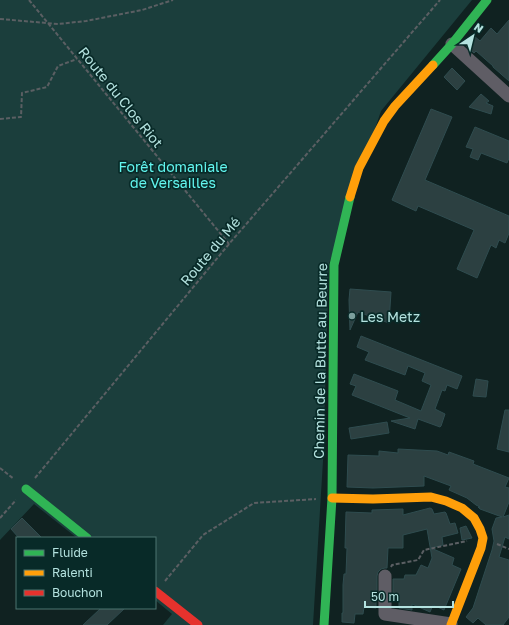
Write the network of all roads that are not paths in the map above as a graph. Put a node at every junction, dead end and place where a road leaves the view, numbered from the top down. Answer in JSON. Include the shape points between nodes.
{"nodes":[{"id":1,"x":486,"y":0,"type":"edge"},
{"id":2,"x":452,"y":44,"type":"junction"},
{"id":3,"x":509,"y":96,"type":"edge"},
{"id":4,"x":26,"y":489,"type":"road end"},
{"id":5,"x":332,"y":498,"type":"junction"},
{"id":6,"x":86,"y":537,"type":"edge"},
{"id":7,"x":385,"y":576,"type":"road end"},
{"id":8,"x":156,"y":592,"type":"edge"},
{"id":9,"x":198,"y":625,"type":"edge"},
{"id":10,"x":324,"y":625,"type":"edge"},
{"id":11,"x":451,"y":625,"type":"edge"}],
"edges":[{"from":1,"to":2,"type":"street","name":"Chemin de la Butte au Beurre"},
{"from":2,"to":3,"type":"street"},
{"from":2,"to":5,"type":"street","name":"Chemin de la Butte au Beurre","via":[[384,121],[359,168],[348,204],[334,265]]},
{"from":4,"to":6,"type":"street"},
{"from":5,"to":10,"type":"street","name":"Chemin de la Butte au Beurre"},
{"from":5,"to":11,"type":"street","via":[[431,497],[462,508],[474,518],[483,538],[481,548]]},
{"from":7,"to":11,"type":"street","via":[[385,614]]},
{"from":8,"to":9,"type":"street"}]}
